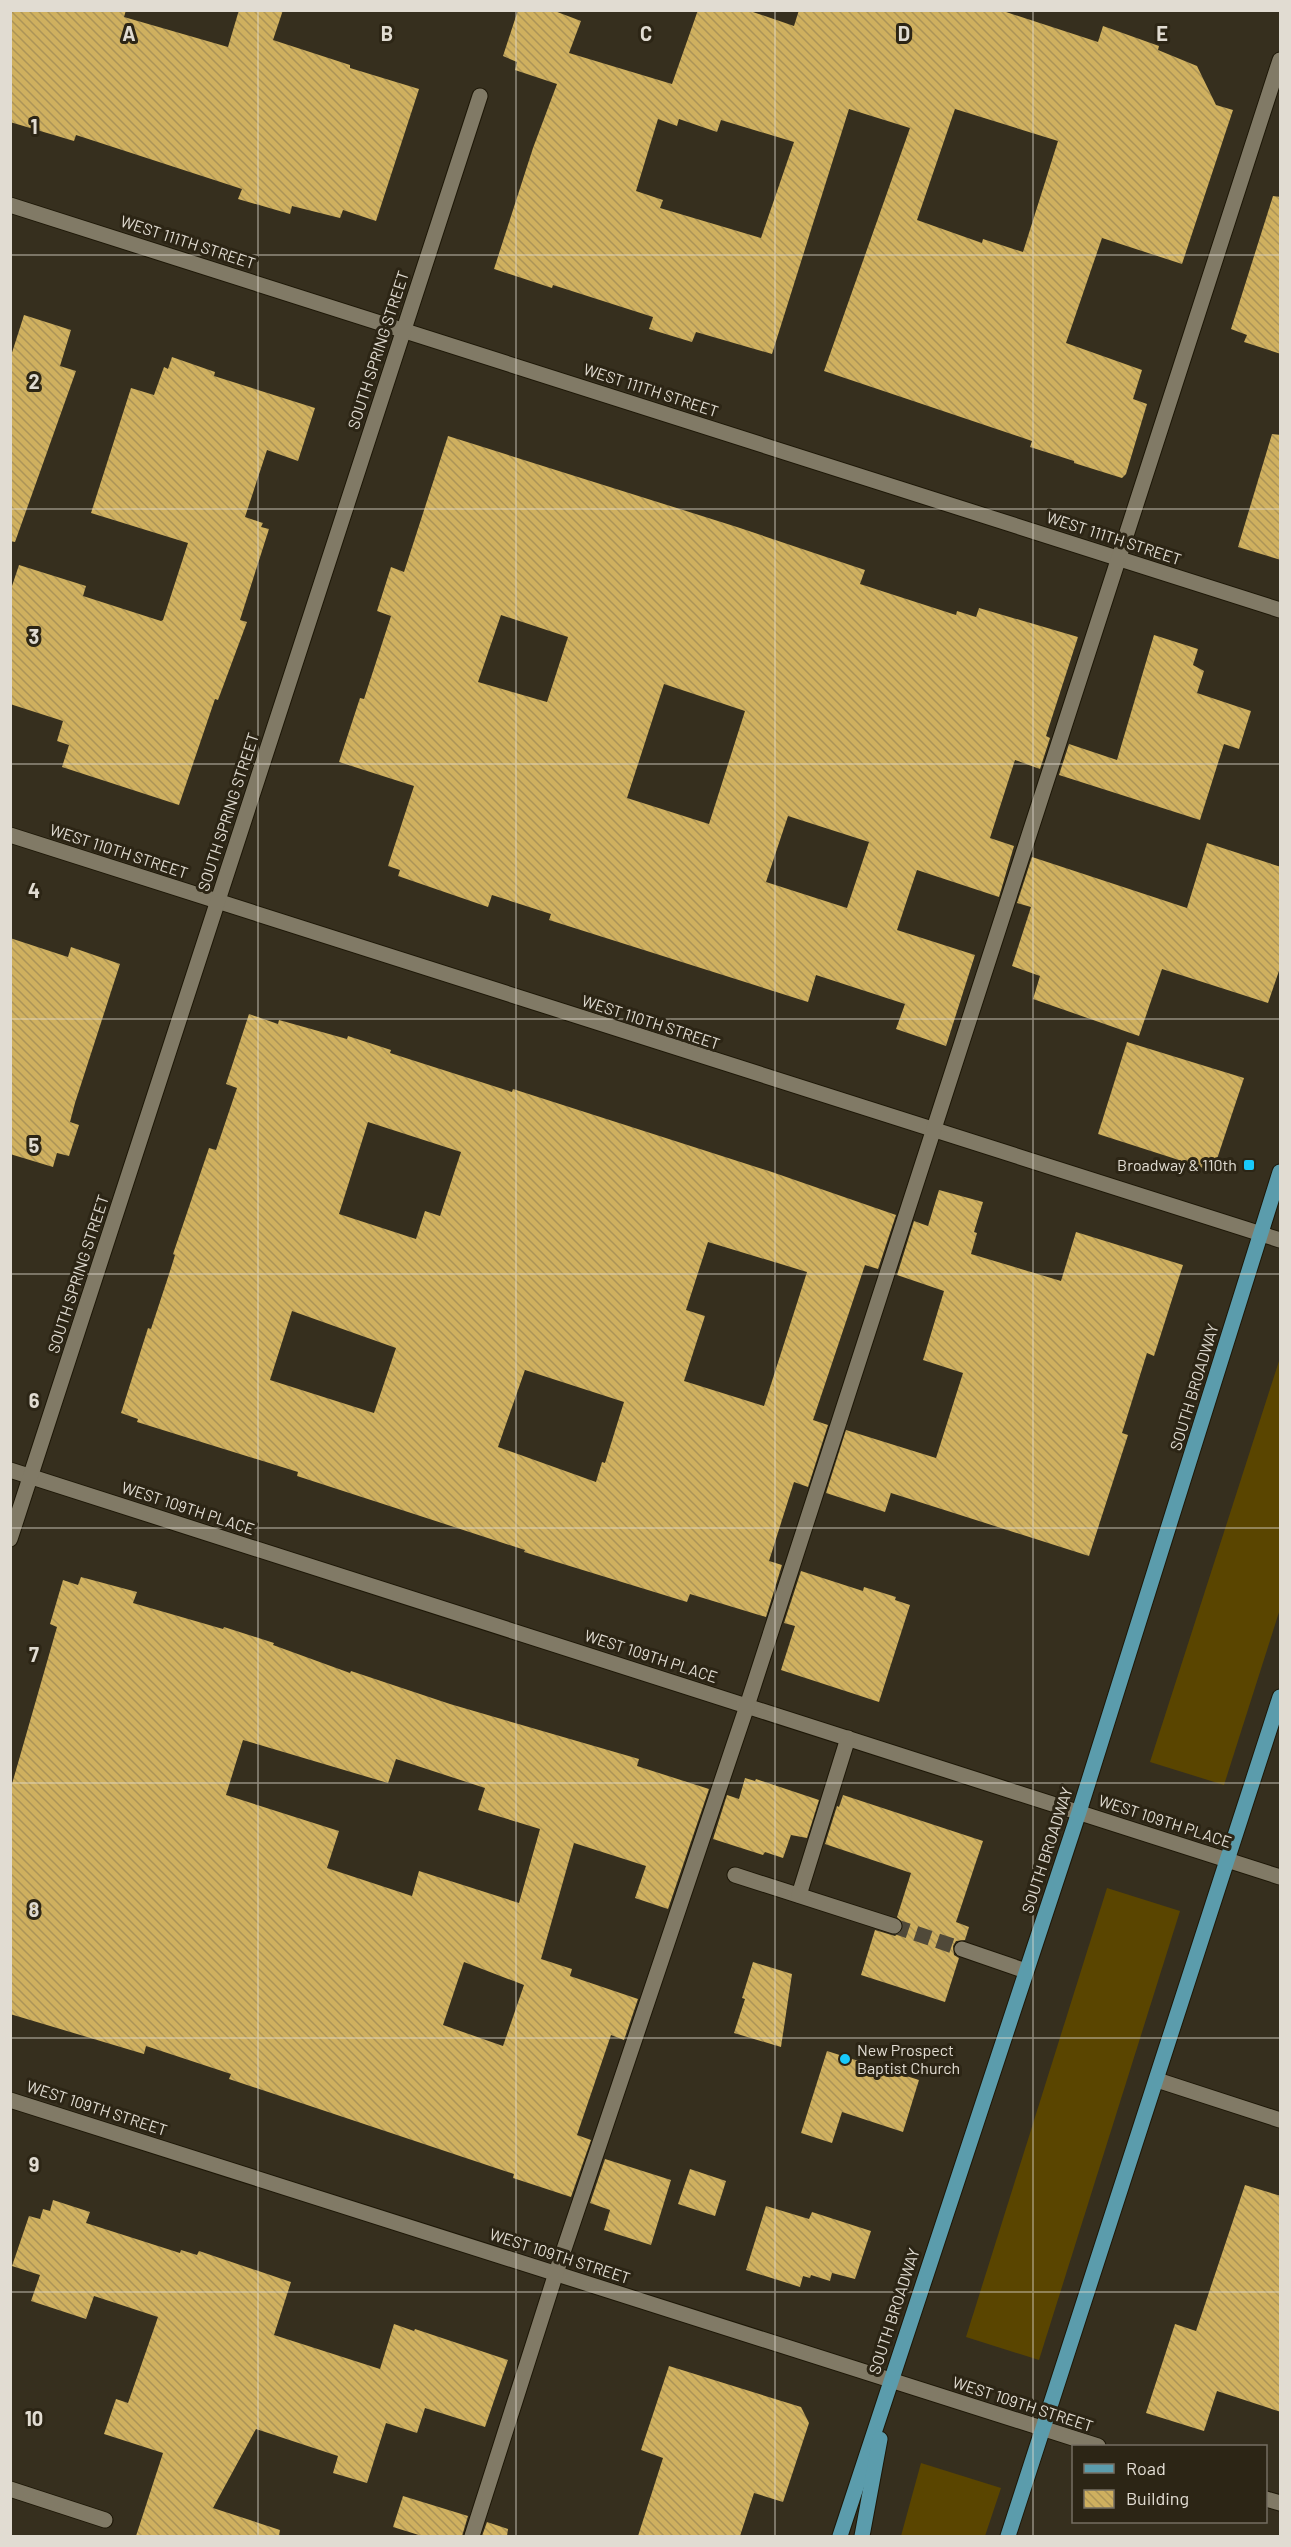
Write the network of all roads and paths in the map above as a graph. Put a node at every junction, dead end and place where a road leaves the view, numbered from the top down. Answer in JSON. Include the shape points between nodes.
{"nodes":[{"id":1,"x":1281,"y":60,"type":"edge"},
{"id":2,"x":480,"y":96,"type":"dead end"},
{"id":3,"x":10,"y":205,"type":"edge"},
{"id":4,"x":403,"y":330,"type":"junction"},
{"id":5,"x":1118,"y":558,"type":"junction"},
{"id":6,"x":1281,"y":610,"type":"edge"},
{"id":7,"x":10,"y":835,"type":"edge"},
{"id":8,"x":218,"y":902,"type":"junction"},
{"id":9,"x":932,"y":1131,"type":"junction"},
{"id":10,"x":1281,"y":1172,"type":"edge"},
{"id":11,"x":1261,"y":1234,"type":"junction"},
{"id":12,"x":1281,"y":1240,"type":"edge"},
{"id":13,"x":10,"y":1470,"type":"edge"},
{"id":14,"x":31,"y":1477,"type":"junction"},
{"id":15,"x":10,"y":1539,"type":"edge"},
{"id":16,"x":1281,"y":1697,"type":"edge"},
{"id":17,"x":747,"y":1706,"type":"junction"},
{"id":18,"x":848,"y":1738,"type":"junction"},
{"id":19,"x":1079,"y":1812,"type":"junction"},
{"id":20,"x":1228,"y":1861,"type":"junction"},
{"id":21,"x":735,"y":1875,"type":"dead end"},
{"id":22,"x":1281,"y":1877,"type":"edge"},
{"id":23,"x":799,"y":1895,"type":"junction"},
{"id":24,"x":894,"y":1926,"type":"tunnel mouth"},
{"id":25,"x":962,"y":1949,"type":"tunnel mouth"},
{"id":26,"x":1026,"y":1971,"type":"junction"},
{"id":27,"x":1157,"y":2080,"type":"junction"},
{"id":28,"x":10,"y":2100,"type":"edge"},
{"id":29,"x":1281,"y":2120,"type":"edge"},
{"id":30,"x":556,"y":2273,"type":"junction"},
{"id":31,"x":890,"y":2380,"type":"junction"},
{"id":32,"x":1043,"y":2429,"type":"junction"},
{"id":33,"x":1095,"y":2445,"type":"edge"},
{"id":34,"x":10,"y":2490,"type":"edge"},
{"id":35,"x":105,"y":2520,"type":"dead end"},
{"id":36,"x":472,"y":2536,"type":"edge"},
{"id":37,"x":840,"y":2536,"type":"edge"},
{"id":38,"x":862,"y":2536,"type":"edge"},
{"id":39,"x":1008,"y":2536,"type":"edge"}],
"edges":[{"from":1,"to":5,"type":"street"},
{"from":2,"to":4,"type":"street","name":"SOUTH SPRING STREET"},
{"from":3,"to":4,"type":"street","name":"WEST 111TH STREET"},
{"from":4,"to":5,"type":"street","name":"WEST 111TH STREET"},
{"from":4,"to":8,"type":"street","name":"SOUTH SPRING STREET"},
{"from":5,"to":6,"type":"street","name":"WEST 111TH STREET"},
{"from":5,"to":9,"type":"street"},
{"from":7,"to":8,"type":"street","name":"WEST 110TH STREET"},
{"from":8,"to":9,"type":"street","name":"WEST 110TH STREET"},
{"from":8,"to":14,"type":"street","name":"SOUTH SPRING STREET"},
{"from":9,"to":11,"type":"street","name":"WEST 110TH STREET"},
{"from":9,"to":17,"type":"street"},
{"from":10,"to":11,"type":"main road","name":"SOUTH BROADWAY"},
{"from":11,"to":12,"type":"street","name":"WEST 110TH STREET"},
{"from":11,"to":19,"type":"main road","name":"SOUTH BROADWAY"},
{"from":13,"to":14,"type":"street","name":"WEST 109TH PLACE"},
{"from":14,"to":15,"type":"street","name":"SOUTH SPRING STREET"},
{"from":14,"to":17,"type":"street","name":"WEST 109TH PLACE"},
{"from":16,"to":20,"type":"main road"},
{"from":17,"to":18,"type":"street","name":"WEST 109TH PLACE"},
{"from":17,"to":30,"type":"street"},
{"from":18,"to":19,"type":"street","name":"WEST 109TH PLACE"},
{"from":18,"to":23,"type":"street"},
{"from":19,"to":20,"type":"street","name":"WEST 109TH PLACE"},
{"from":19,"to":26,"type":"main road","name":"SOUTH BROADWAY"},
{"from":20,"to":22,"type":"street","name":"WEST 109TH PLACE"},
{"from":20,"to":27,"type":"main road"},
{"from":21,"to":23,"type":"street"},
{"from":23,"to":24,"type":"street"},
{"from":25,"to":26,"type":"street"},
{"from":26,"to":31,"type":"main road","name":"SOUTH BROADWAY"},
{"from":27,"to":29,"type":"street"},
{"from":27,"to":32,"type":"main road"},
{"from":28,"to":30,"type":"street","name":"WEST 109TH STREET"},
{"from":30,"to":31,"type":"street","name":"WEST 109TH STREET"},
{"from":30,"to":36,"type":"street"},
{"from":31,"to":32,"type":"street","name":"WEST 109TH STREET"},
{"from":31,"to":37,"type":"main road","name":"SOUTH BROADWAY"},
{"from":31,"to":38,"type":"main road"},
{"from":32,"to":33,"type":"street","name":"WEST 109TH STREET"},
{"from":32,"to":39,"type":"main road"},
{"from":34,"to":35,"type":"street"}]}
